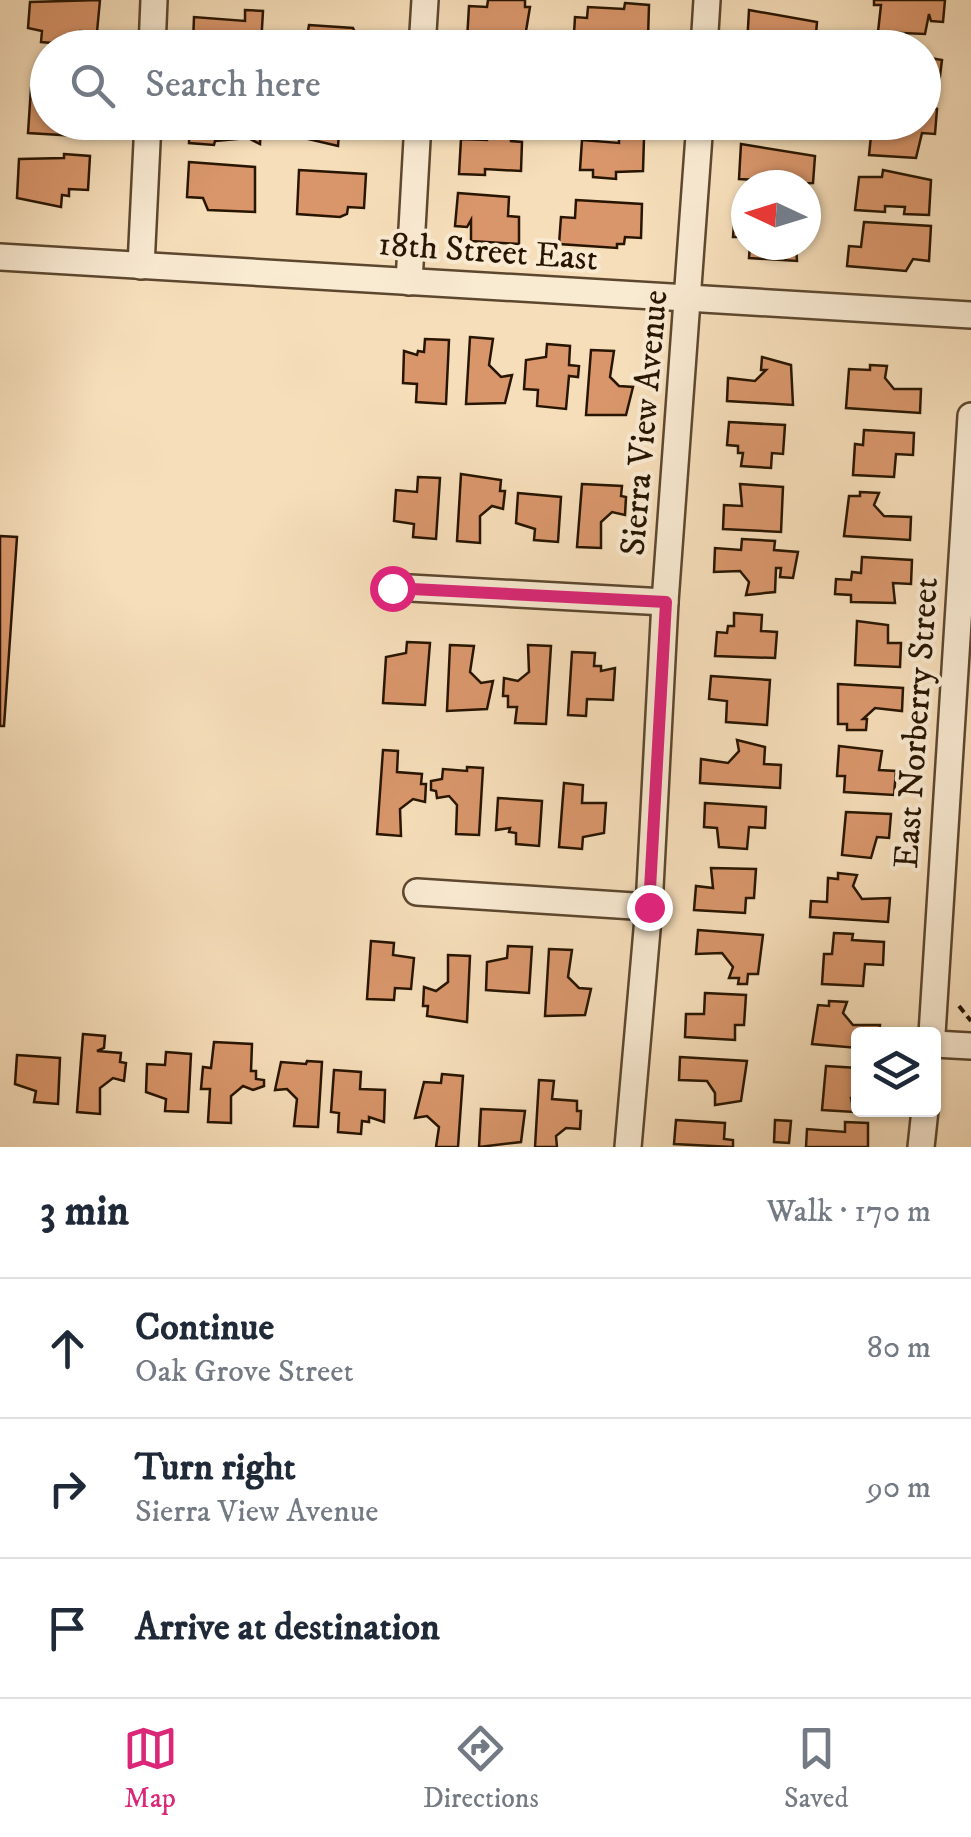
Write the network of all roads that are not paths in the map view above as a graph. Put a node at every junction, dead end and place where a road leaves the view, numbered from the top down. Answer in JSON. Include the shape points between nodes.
{"nodes":[{"id":1,"x":154,"y":0,"type":"edge"},
{"id":2,"x":425,"y":0,"type":"edge"},
{"id":3,"x":706,"y":0,"type":"edge"},
{"id":4,"x":153,"y":30,"type":"edge"},
{"id":5,"x":423,"y":30,"type":"edge"},
{"id":6,"x":705,"y":30,"type":"edge"},
{"id":7,"x":147,"y":140,"type":"edge"},
{"id":8,"x":417,"y":140,"type":"edge"},
{"id":9,"x":699,"y":140,"type":"edge"},
{"id":10,"x":0,"y":257,"type":"edge"},
{"id":11,"x":141,"y":266,"type":"junction"},
{"id":12,"x":410,"y":282,"type":"junction"},
{"id":13,"x":690,"y":299,"type":"junction"},
{"id":14,"x":971,"y":316,"type":"edge"},
{"id":15,"x":971,"y":416,"type":"edge"},
{"id":16,"x":392,"y":588,"type":"dead end"},
{"id":17,"x":666,"y":602,"type":"junction"},
{"id":18,"x":417,"y":892,"type":"dead end"},
{"id":19,"x":649,"y":907,"type":"junction"},
{"id":20,"x":932,"y":1027,"type":"edge"},
{"id":21,"x":941,"y":1044,"type":"edge"},
{"id":22,"x":971,"y":1046,"type":"edge"},
{"id":23,"x":924,"y":1117,"type":"edge"},
{"id":24,"x":628,"y":1147,"type":"edge"},
{"id":25,"x":921,"y":1147,"type":"edge"}],
"edges":[{"from":1,"to":4,"type":"street"},
{"from":2,"to":5,"type":"street"},
{"from":3,"to":6,"type":"street"},
{"from":7,"to":11,"type":"street"},
{"from":8,"to":12,"type":"street"},
{"from":9,"to":13,"type":"street","name":"Sierra View Avenue"},
{"from":10,"to":11,"type":"street","name":"18th Street East"},
{"from":11,"to":12,"type":"street","name":"18th Street East"},
{"from":12,"to":13,"type":"street","name":"18th Street East"},
{"from":13,"to":14,"type":"street","name":"18th Street East"},
{"from":13,"to":17,"type":"street","name":"Sierra View Avenue"},
{"from":15,"to":20,"type":"street","name":"East Norberry Street"},
{"from":16,"to":17,"type":"street"},
{"from":17,"to":19,"type":"street","name":"Sierra View Avenue"},
{"from":18,"to":19,"type":"street"},
{"from":19,"to":24,"type":"street","name":"Sierra View Avenue"},
{"from":21,"to":22,"type":"street"},
{"from":23,"to":25,"type":"street"}]}
